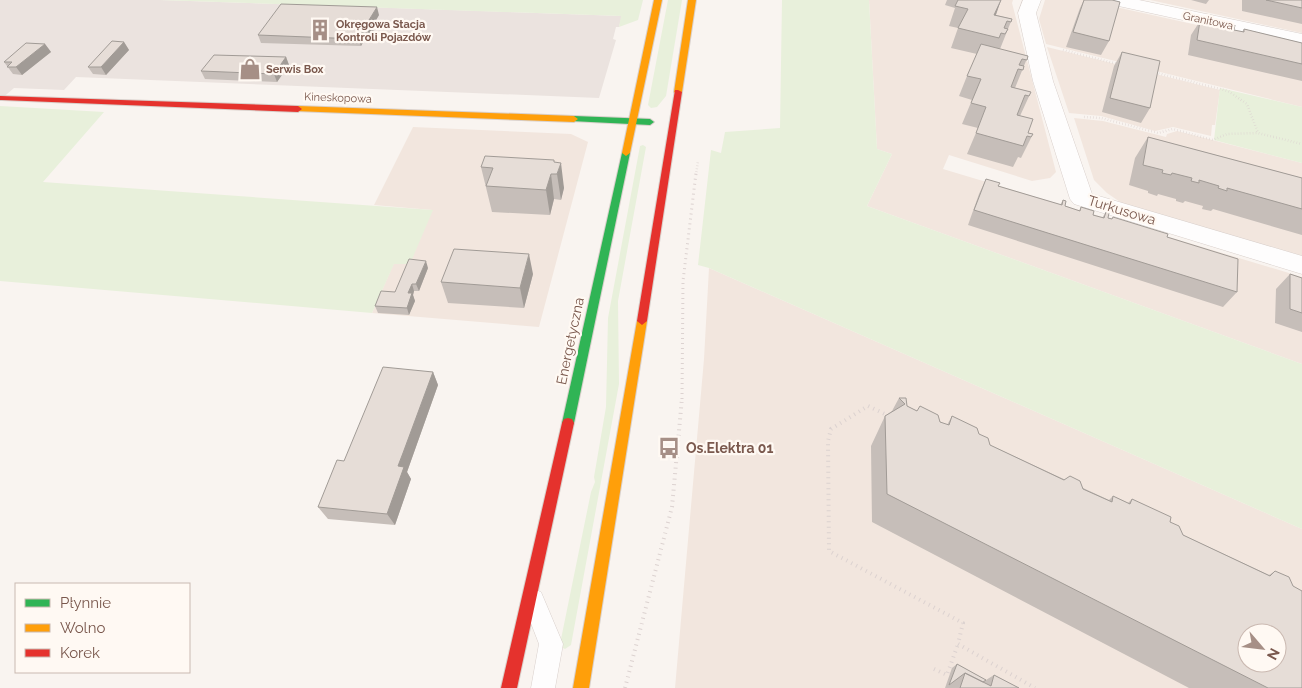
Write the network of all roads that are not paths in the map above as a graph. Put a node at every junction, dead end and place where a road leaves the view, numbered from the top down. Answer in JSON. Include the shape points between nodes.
{"nodes":[{"id":1,"x":658,"y":0,"type":"edge"},
{"id":2,"x":692,"y":0,"type":"edge"},
{"id":3,"x":1032,"y":0,"type":"edge"},
{"id":4,"x":1114,"y":0,"type":"edge"},
{"id":5,"x":1302,"y":40,"type":"edge"},
{"id":6,"x":2,"y":98,"type":"dead end"},
{"id":7,"x":634,"y":121,"type":"junction"},
{"id":8,"x":673,"y":124,"type":"junction"},
{"id":9,"x":1302,"y":265,"type":"edge"},
{"id":10,"x":530,"y":592,"type":"junction"},
{"id":11,"x":509,"y":688,"type":"edge"},
{"id":12,"x":543,"y":688,"type":"edge"},
{"id":13,"x":581,"y":688,"type":"edge"}],
"edges":[{"from":1,"to":7,"type":"street","name":"Energetyczna"},
{"from":2,"to":8,"type":"street"},
{"from":3,"to":9,"type":"street","name":"Turkusowa","via":[[1027,13],[1043,81],[1082,199]]},
{"from":4,"to":5,"type":"street","name":"Granitowa"},
{"from":6,"to":7,"type":"street","name":"Kineskopowa"},
{"from":7,"to":8,"type":"street","name":"Kineskopowa"},
{"from":7,"to":10,"type":"street","name":"Energetyczna"},
{"from":8,"to":13,"type":"street"},
{"from":10,"to":11,"type":"street","name":"Energetyczna"},
{"from":10,"to":12,"type":"lane","via":[[550,644]]}]}
